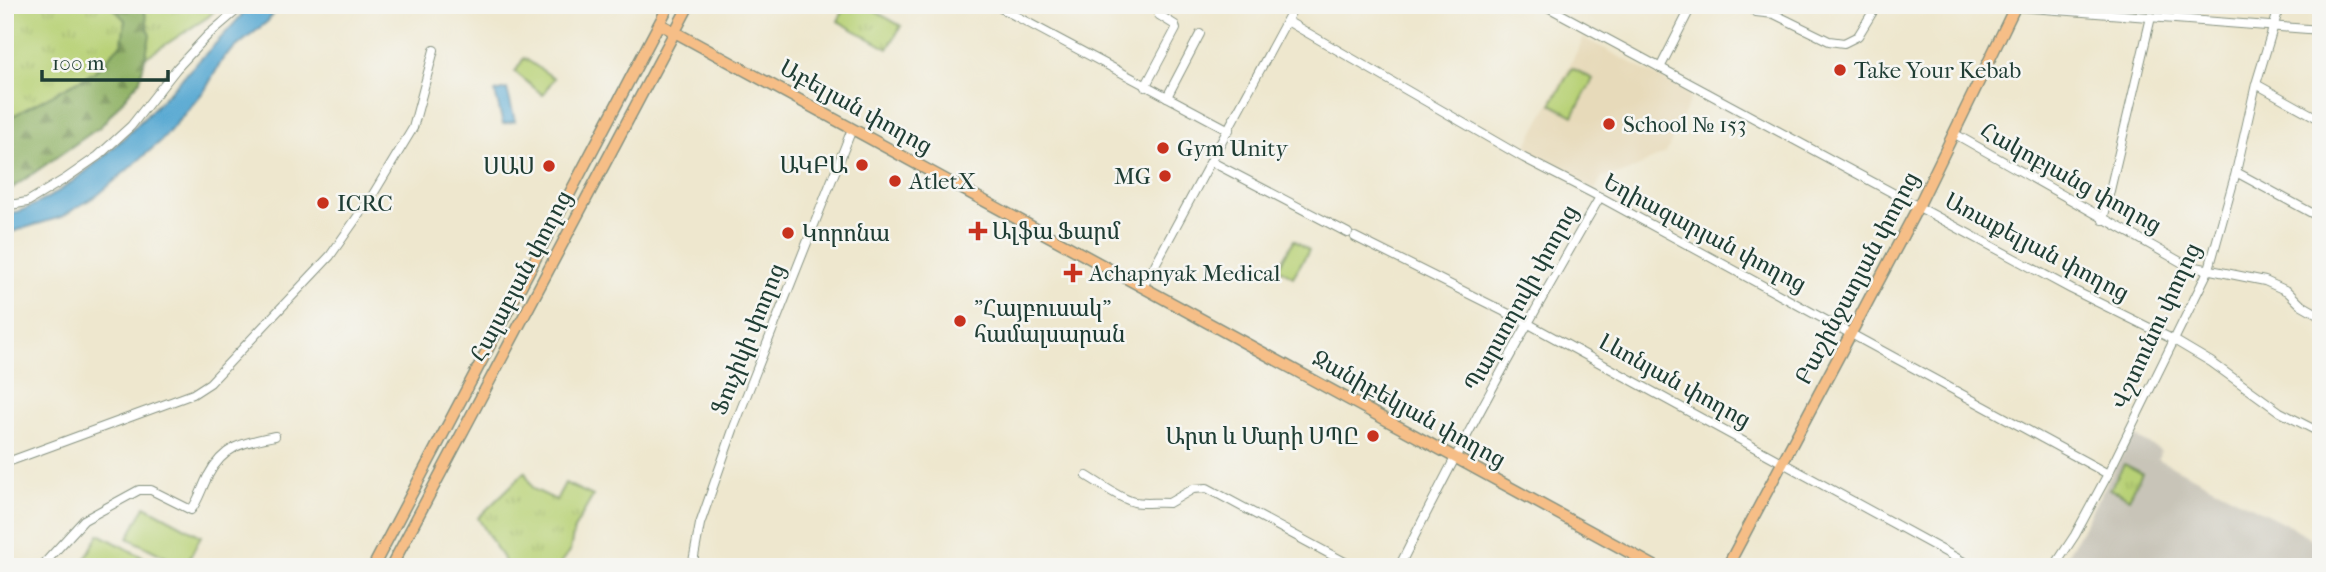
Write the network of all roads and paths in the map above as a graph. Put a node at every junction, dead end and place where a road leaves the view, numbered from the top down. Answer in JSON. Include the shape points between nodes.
{"nodes":[{"id":1,"x":243,"y":5,"type":"edge"},
{"id":2,"x":669,"y":5,"type":"edge"},
{"id":3,"x":689,"y":5,"type":"edge"},
{"id":4,"x":995,"y":5,"type":"edge"},
{"id":5,"x":1295,"y":5,"type":"edge"},
{"id":6,"x":1544,"y":5,"type":"edge"},
{"id":7,"x":1692,"y":5,"type":"edge"},
{"id":8,"x":1744,"y":5,"type":"edge"},
{"id":9,"x":1877,"y":5,"type":"edge"},
{"id":10,"x":2280,"y":5,"type":"edge"},
{"id":11,"x":2016,"y":6,"type":"edge"},
{"id":12,"x":1158,"y":16,"type":"dead end"},
{"id":13,"x":2151,"y":17,"type":"junction"},
{"id":14,"x":1287,"y":21,"type":"junction"},
{"id":15,"x":660,"y":24,"type":"junction"},
{"id":16,"x":2275,"y":27,"type":"junction"},
{"id":17,"x":2321,"y":30,"type":"edge"},
{"id":18,"x":674,"y":32,"type":"junction"},
{"id":19,"x":1200,"y":34,"type":"dead end"},
{"id":20,"x":434,"y":50,"type":"dead end"},
{"id":21,"x":1660,"y":68,"type":"junction"},
{"id":22,"x":2256,"y":84,"type":"junction"},
{"id":23,"x":1145,"y":86,"type":"junction"},
{"id":24,"x":1167,"y":97,"type":"junction"},
{"id":25,"x":2321,"y":120,"type":"edge"},
{"id":26,"x":607,"y":126,"type":"junction"},
{"id":27,"x":852,"y":129,"type":"junction"},
{"id":28,"x":1229,"y":130,"type":"junction"},
{"id":29,"x":621,"y":134,"type":"junction"},
{"id":30,"x":1955,"y":134,"type":"junction"},
{"id":31,"x":1212,"y":162,"type":"junction"},
{"id":32,"x":2236,"y":172,"type":"junction"},
{"id":33,"x":1600,"y":197,"type":"junction"},
{"id":34,"x":1919,"y":205,"type":"junction"},
{"id":35,"x":5,"y":206,"type":"edge"},
{"id":36,"x":2321,"y":218,"type":"edge"},
{"id":37,"x":2103,"y":220,"type":"junction"},
{"id":38,"x":2209,"y":269,"type":"junction"},
{"id":39,"x":1143,"y":287,"type":"junction"},
{"id":40,"x":2321,"y":316,"type":"edge"},
{"id":41,"x":504,"y":321,"type":"junction"},
{"id":42,"x":1527,"y":323,"type":"junction"},
{"id":43,"x":518,"y":328,"type":"junction"},
{"id":44,"x":1852,"y":334,"type":"junction"},
{"id":45,"x":2174,"y":340,"type":"junction"},
{"id":46,"x":2321,"y":433,"type":"edge"},
{"id":47,"x":275,"y":436,"type":"dead end"},
{"id":48,"x":1454,"y":457,"type":"junction"},
{"id":49,"x":1783,"y":462,"type":"junction"},
{"id":50,"x":5,"y":463,"type":"edge"},
{"id":51,"x":2108,"y":474,"type":"junction"},
{"id":52,"x":1087,"y":476,"type":"dead end"},
{"id":53,"x":41,"y":567,"type":"edge"},
{"id":54,"x":373,"y":567,"type":"edge"},
{"id":55,"x":391,"y":567,"type":"edge"},
{"id":56,"x":692,"y":567,"type":"edge"},
{"id":57,"x":1354,"y":567,"type":"edge"},
{"id":58,"x":1399,"y":567,"type":"edge"},
{"id":59,"x":1656,"y":567,"type":"edge"},
{"id":60,"x":1727,"y":567,"type":"edge"},
{"id":61,"x":1973,"y":567,"type":"edge"},
{"id":62,"x":2054,"y":567,"type":"edge"}],
"edges":[{"from":1,"to":35,"type":"street","via":[[208,35],[131,126],[98,156],[27,201]]},
{"from":2,"to":15,"type":"main road","name":"Հալաբյան փողոց"},
{"from":3,"to":18,"type":"main road","name":"Հալաբյան փողոց"},
{"from":4,"to":23,"type":"street"},
{"from":5,"to":14,"type":"street"},
{"from":6,"to":21,"type":"street","name":"Առաքելյան փողոց"},
{"from":7,"to":21,"type":"street"},
{"from":8,"to":9,"type":"street","via":[[1844,43],[1858,36]]},
{"from":10,"to":16,"type":"street","name":"Վշտունու փողոց"},
{"from":11,"to":13,"type":"street"},
{"from":11,"to":30,"type":"main road","name":"Բաշինջաղյան փողոց"},
{"from":12,"to":23,"type":"street","via":[[1175,29]]},
{"from":13,"to":16,"type":"street"},
{"from":13,"to":37,"type":"street"},
{"from":14,"to":28,"type":"street"},
{"from":14,"to":33,"type":"street","name":"Եղիազարյան փողոց"},
{"from":15,"to":18,"type":"main road","name":"Աբելյան փողոց"},
{"from":15,"to":26,"type":"main road","name":"Հալաբյան փողոց"},
{"from":16,"to":17,"type":"street"},
{"from":16,"to":22,"type":"street","name":"Վշտունու փողոց"},
{"from":18,"to":27,"type":"main road","name":"Աբելյան փողոց"},
{"from":18,"to":29,"type":"main road","name":"Հալաբյան փողոց"},
{"from":19,"to":24,"type":"street"},
{"from":20,"to":50,"type":"street","via":[[413,128],[372,195],[330,256],[210,383],[193,394]]},
{"from":21,"to":34,"type":"street","name":"Առաքելյան փողոց"},
{"from":22,"to":25,"type":"street"},
{"from":22,"to":32,"type":"street","name":"Վշտունու փողոց"},
{"from":23,"to":24,"type":"street"},
{"from":24,"to":28,"type":"street"},
{"from":26,"to":29,"type":"main road","via":[[617,125]]},
{"from":26,"to":41,"type":"main road","name":"Հալաբյան փողոց"},
{"from":27,"to":39,"type":"main road","name":"Աբելյան փողոց"},
{"from":27,"to":56,"type":"street","name":"Ֆուչիկի փողոց","via":[[734,427],[701,524]]},
{"from":28,"to":31,"type":"street"},
{"from":29,"to":43,"type":"main road","name":"Հալաբյան փողոց"},
{"from":30,"to":34,"type":"main road","name":"Բաշինջաղյան փողոց"},
{"from":30,"to":37,"type":"street","name":"Հակոբյանց փողոց"},
{"from":31,"to":39,"type":"street"},
{"from":31,"to":42,"type":"street","name":"Լևոնյան փողոց"},
{"from":32,"to":36,"type":"street"},
{"from":32,"to":38,"type":"street","name":"Վշտունու փողոց"},
{"from":33,"to":42,"type":"street","name":"Պարսողովի փողոց"},
{"from":33,"to":44,"type":"street","name":"Եղիազարյան փողոց"},
{"from":34,"to":44,"type":"main road","name":"Բաշինջաղյան փողոց"},
{"from":34,"to":45,"type":"street","name":"Առաքելյան փողոց"},
{"from":37,"to":38,"type":"street","name":"Հակոբյանց փողոց","via":[[2186,265]]},
{"from":38,"to":40,"type":"street","name":"Հակոբյանց փողոց","via":[[2265,281]]},
{"from":38,"to":45,"type":"street","name":"Վշտունու փողոց"},
{"from":39,"to":48,"type":"main road","name":"Ջանիբեկյան փողոց"},
{"from":41,"to":43,"type":"main road","via":[[507,329]]},
{"from":41,"to":54,"type":"main road","name":"Հալաբյան փողոց"},
{"from":42,"to":48,"type":"street","name":"Պարսողովի փողոց"},
{"from":42,"to":49,"type":"street","name":"Լևոնյան փողոց"},
{"from":43,"to":55,"type":"main road","name":"Հալաբյան փողոց"},
{"from":44,"to":49,"type":"main road","name":"Բաշինջաղյան փողոց"},
{"from":44,"to":51,"type":"street","name":"Եղիազարյան փողոց"},
{"from":45,"to":46,"type":"street","name":"Առաքելյան փողոց","via":[[2280,412]]},
{"from":45,"to":51,"type":"street","name":"Վշտունու փողոց"},
{"from":47,"to":53,"type":"street","via":[[242,442],[223,456],[191,510],[152,490],[139,490],[84,520]]},
{"from":48,"to":58,"type":"street","name":"Պարսողովի փողոց"},
{"from":48,"to":59,"type":"main road","name":"Ջանիբեկյան փողոց"},
{"from":49,"to":60,"type":"main road","name":"Բաշինջաղյան փողոց"},
{"from":49,"to":61,"type":"street","name":"Լևոնյան փողոց"},
{"from":51,"to":62,"type":"street","name":"Վշտունու փողոց"},
{"from":52,"to":57,"type":"street","via":[[1133,502],[1169,503],[1193,489],[1207,488]]}]}
